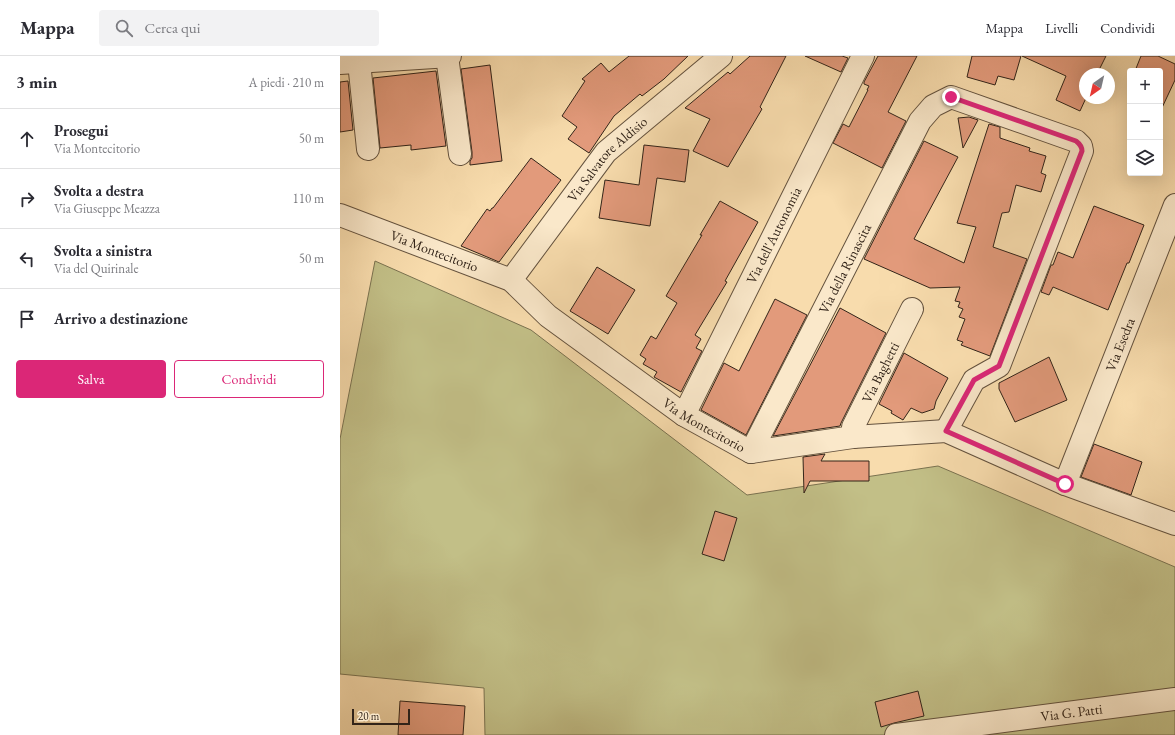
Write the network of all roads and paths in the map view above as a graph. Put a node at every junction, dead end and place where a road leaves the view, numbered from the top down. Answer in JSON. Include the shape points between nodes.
{"nodes":[{"id":1,"x":447,"y":56,"type":"edge"},
{"id":2,"x":450,"y":56,"type":"edge"},
{"id":3,"x":721,"y":56,"type":"edge"},
{"id":4,"x":863,"y":56,"type":"edge"},
{"id":5,"x":349,"y":62,"type":"edge"},
{"id":6,"x":368,"y":149,"type":"dead end"},
{"id":7,"x":460,"y":154,"type":"dead end"},
{"id":8,"x":1175,"y":205,"type":"edge"},
{"id":9,"x":340,"y":215,"type":"edge"},
{"id":10,"x":511,"y":280,"type":"junction"},
{"id":11,"x":912,"y":309,"type":"dead end"},
{"id":12,"x":684,"y":415,"type":"junction"},
{"id":13,"x":946,"y":431,"type":"junction"},
{"id":14,"x":853,"y":437,"type":"junction"},
{"id":15,"x":751,"y":452,"type":"junction"},
{"id":16,"x":1065,"y":484,"type":"junction"},
{"id":17,"x":1175,"y":524,"type":"edge"},
{"id":18,"x":1175,"y":699,"type":"edge"},
{"id":19,"x":896,"y":735,"type":"edge"}],
"edges":[{"from":1,"to":2,"type":"street"},
{"from":1,"to":5,"type":"street"},
{"from":1,"to":7,"type":"street"},
{"from":3,"to":10,"type":"street","name":"Via Salvatore Aldisio","via":[[606,152]]},
{"from":4,"to":12,"type":"street","name":"Via dell'Autonomia"},
{"from":5,"to":6,"type":"street"},
{"from":8,"to":16,"type":"street","name":"Via Esedra"},
{"from":9,"to":10,"type":"street","name":"Via Montecitorio"},
{"from":10,"to":12,"type":"street","name":"Via Montecitorio","via":[[548,316]]},
{"from":11,"to":14,"type":"street","name":"Via Baghetti","via":[[853,427]]},
{"from":12,"to":15,"type":"street","name":"Via Montecitorio"},
{"from":13,"to":14,"type":"street","name":"Via Montecitorio"},
{"from":13,"to":15,"type":"street","name":"Via della Rinascita","via":[[974,380],[999,366],[1082,151],[1076,141],[951,97],[933,106],[920,120]]},
{"from":13,"to":16,"type":"street","name":"Via Montecitorio"},
{"from":14,"to":15,"type":"street","name":"Via Montecitorio"},
{"from":16,"to":17,"type":"street","name":"Via Montecitorio"},
{"from":18,"to":19,"type":"street","name":"Via G. Patti"}]}
